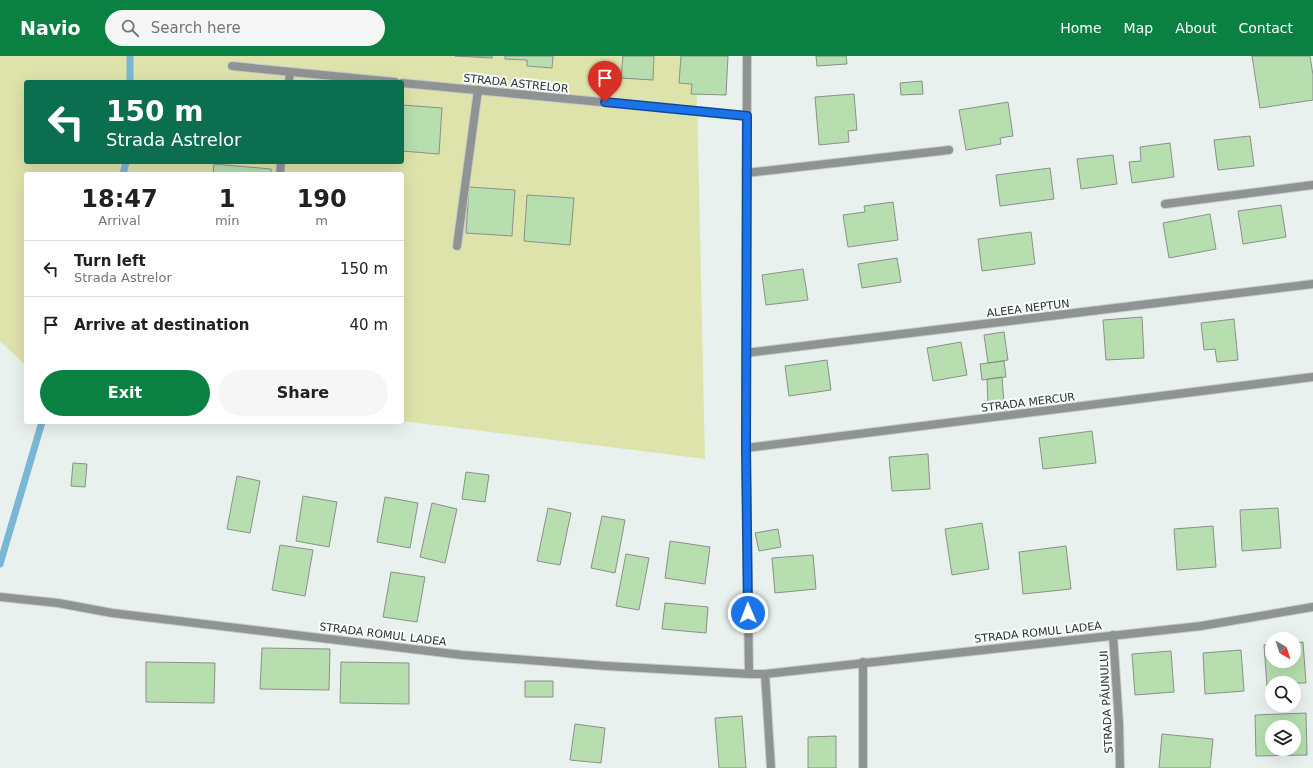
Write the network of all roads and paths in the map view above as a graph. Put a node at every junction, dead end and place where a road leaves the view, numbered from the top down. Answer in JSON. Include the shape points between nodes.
{"nodes":[{"id":1,"x":747,"y":56,"type":"edge"},
{"id":2,"x":232,"y":66,"type":"dead end"},
{"id":3,"x":290,"y":72,"type":"junction"},
{"id":4,"x":289,"y":80,"type":"edge"},
{"id":5,"x":375,"y":80,"type":"edge"},
{"id":6,"x":404,"y":83,"type":"edge"},
{"id":7,"x":478,"y":90,"type":"junction"},
{"id":8,"x":747,"y":116,"type":"junction"},
{"id":9,"x":948,"y":150,"type":"dead end"},
{"id":10,"x":746,"y":173,"type":"junction"},
{"id":11,"x":1313,"y":185,"type":"edge"},
{"id":12,"x":1165,"y":204,"type":"dead end"},
{"id":13,"x":457,"y":246,"type":"dead end"},
{"id":14,"x":1313,"y":284,"type":"edge"},
{"id":15,"x":746,"y":353,"type":"junction"},
{"id":16,"x":1313,"y":377,"type":"edge"},
{"id":17,"x":746,"y":448,"type":"junction"},
{"id":18,"x":0,"y":597,"type":"edge"},
{"id":19,"x":1313,"y":607,"type":"edge"},
{"id":20,"x":1113,"y":636,"type":"junction"},
{"id":21,"x":863,"y":662,"type":"junction"},
{"id":22,"x":749,"y":674,"type":"junction"},
{"id":23,"x":765,"y":674,"type":"junction"},
{"id":24,"x":771,"y":768,"type":"edge"},
{"id":25,"x":863,"y":768,"type":"edge"},
{"id":26,"x":1120,"y":768,"type":"edge"}],
"edges":[{"from":1,"to":8,"type":"street"},
{"from":2,"to":3,"type":"street"},
{"from":3,"to":4,"type":"street"},
{"from":3,"to":5,"type":"street"},
{"from":6,"to":7,"type":"street","name":"STRADA ASTRELOR"},
{"from":7,"to":8,"type":"street","name":"STRADA ASTRELOR"},
{"from":7,"to":13,"type":"street"},
{"from":8,"to":10,"type":"street"},
{"from":9,"to":10,"type":"street"},
{"from":10,"to":15,"type":"street"},
{"from":11,"to":12,"type":"street"},
{"from":14,"to":15,"type":"street","name":"ALEEA NEPTUN"},
{"from":15,"to":17,"type":"street"},
{"from":16,"to":17,"type":"street","name":"STRADA MERCUR"},
{"from":17,"to":22,"type":"street"},
{"from":18,"to":22,"type":"street","name":"STRADA ROMUL LADEA","via":[[58,603],[119,614],[462,655]]},
{"from":19,"to":20,"type":"street","name":"STRADA ROMUL LADEA","via":[[1201,626]]},
{"from":20,"to":21,"type":"street","name":"STRADA ROMUL LADEA"},
{"from":20,"to":26,"type":"street","name":"STRADA PĂUNULUI"},
{"from":21,"to":23,"type":"street","name":"STRADA ROMUL LADEA"},
{"from":21,"to":25,"type":"street"},
{"from":22,"to":23,"type":"street","name":"STRADA ROMUL LADEA"},
{"from":23,"to":24,"type":"street"}]}
